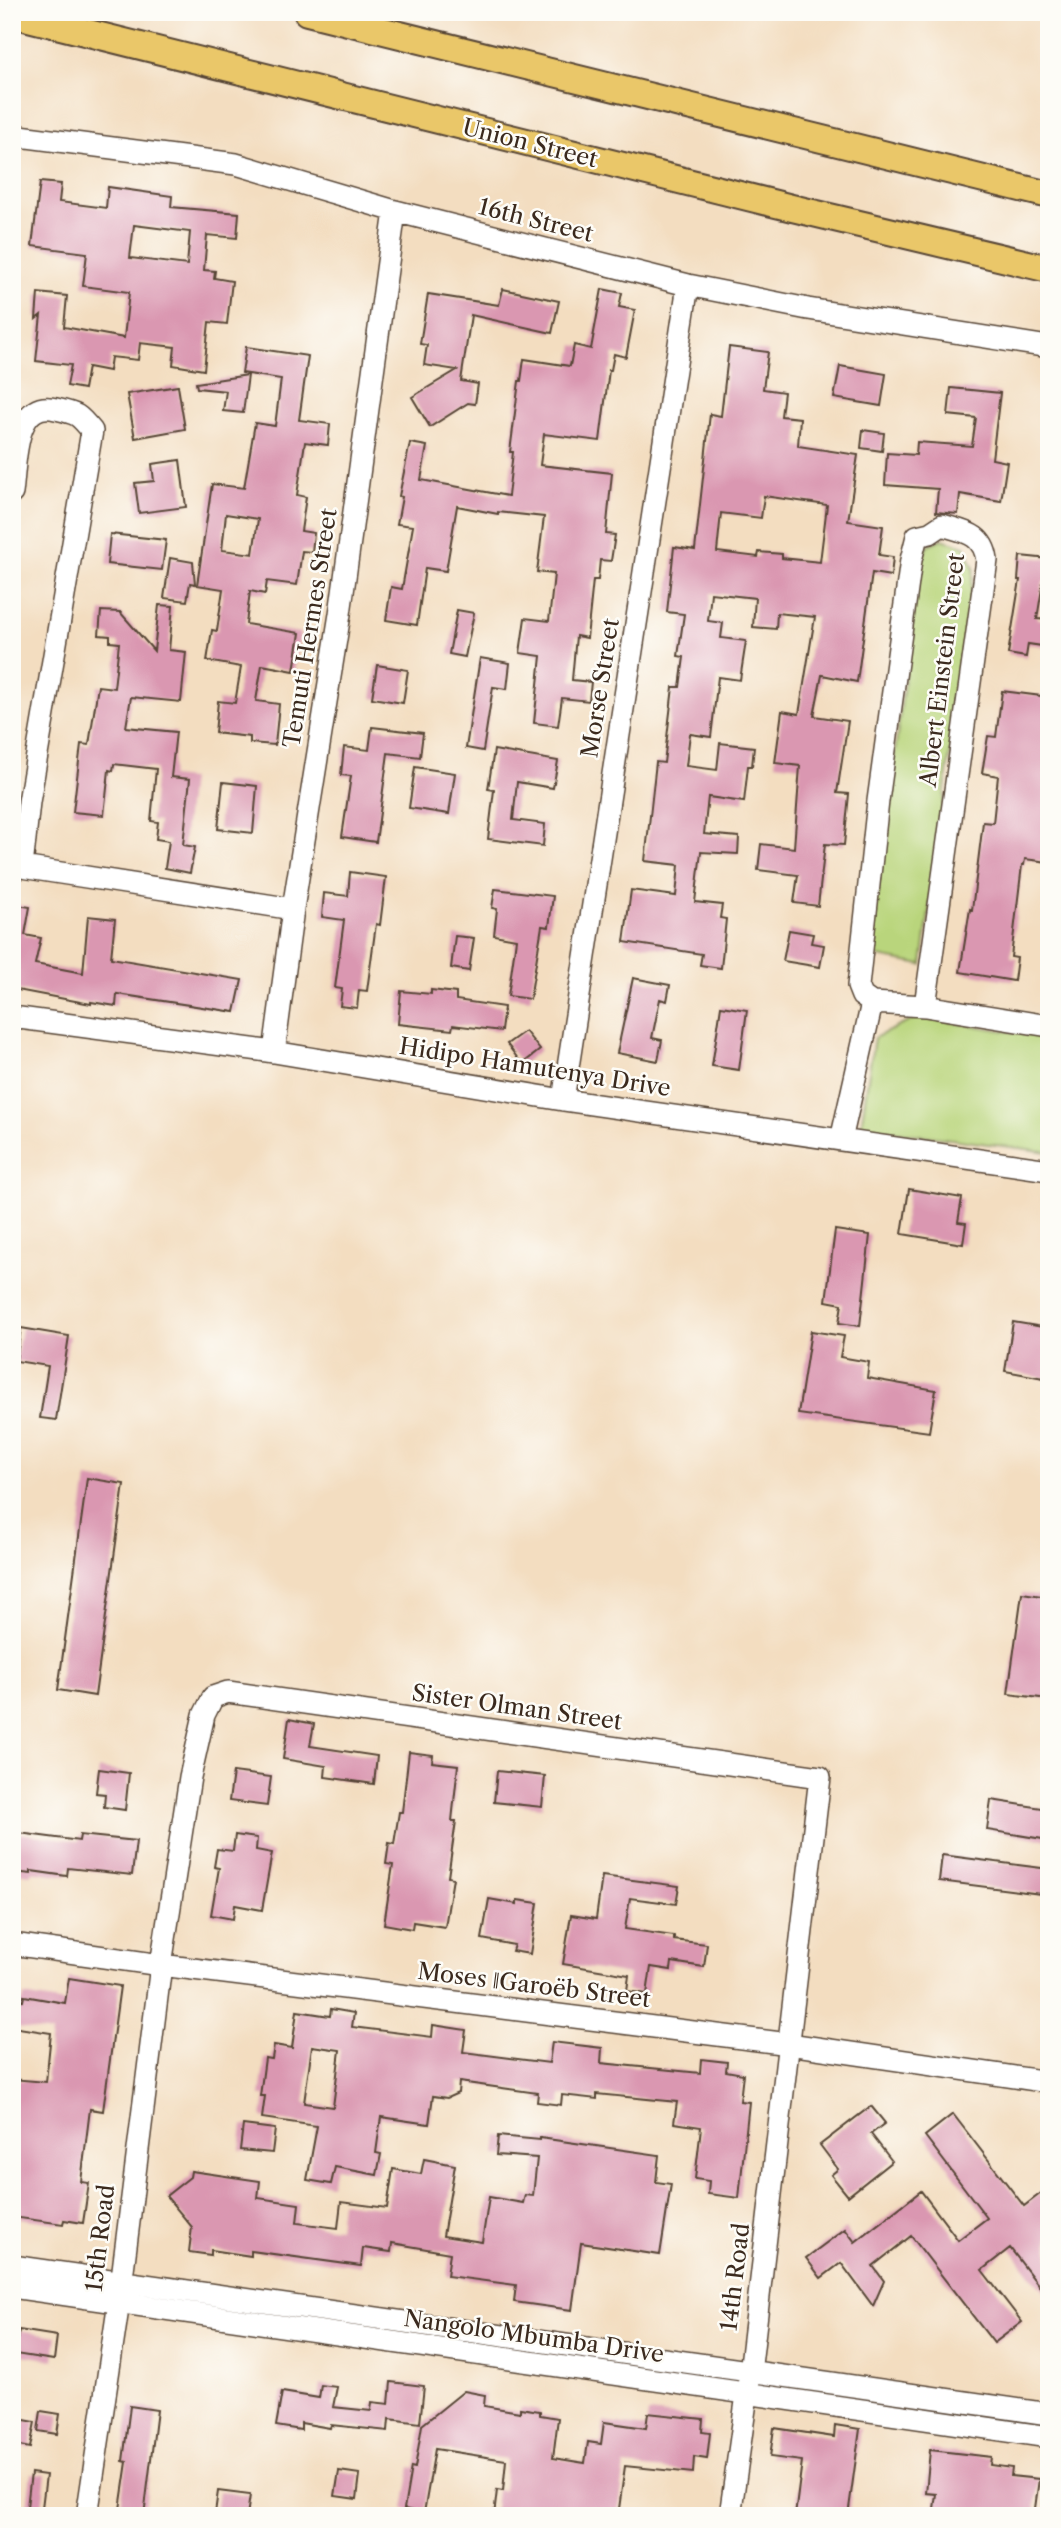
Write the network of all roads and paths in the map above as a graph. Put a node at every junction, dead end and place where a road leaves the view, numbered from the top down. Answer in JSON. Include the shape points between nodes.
{"nodes":[{"id":1,"x":307,"y":12,"type":"edge"},
{"id":2,"x":12,"y":14,"type":"edge"},
{"id":3,"x":12,"y":135,"type":"edge"},
{"id":4,"x":1049,"y":195,"type":"edge"},
{"id":5,"x":396,"y":211,"type":"junction"},
{"id":6,"x":1049,"y":270,"type":"edge"},
{"id":7,"x":688,"y":285,"type":"junction"},
{"id":8,"x":1049,"y":347,"type":"edge"},
{"id":9,"x":12,"y":493,"type":"edge"},
{"id":10,"x":17,"y":868,"type":"edge"},
{"id":11,"x":293,"y":909,"type":"junction"},
{"id":12,"x":872,"y":1003,"type":"junction"},
{"id":13,"x":925,"y":1006,"type":"junction"},
{"id":14,"x":12,"y":1017,"type":"edge"},
{"id":15,"x":1049,"y":1026,"type":"edge"},
{"id":16,"x":274,"y":1052,"type":"junction"},
{"id":17,"x":563,"y":1100,"type":"junction"},
{"id":18,"x":841,"y":1140,"type":"junction"},
{"id":19,"x":1049,"y":1170,"type":"edge"},
{"id":20,"x":12,"y":1944,"type":"edge"},
{"id":21,"x":161,"y":1965,"type":"junction"},
{"id":22,"x":789,"y":2044,"type":"junction"},
{"id":23,"x":1049,"y":2082,"type":"edge"},
{"id":24,"x":12,"y":2266,"type":"edge"},
{"id":25,"x":12,"y":2287,"type":"edge"},
{"id":26,"x":120,"y":2292,"type":"junction"},
{"id":27,"x":748,"y":2383,"type":"junction"},
{"id":28,"x":1049,"y":2414,"type":"edge"},
{"id":29,"x":1049,"y":2437,"type":"edge"},
{"id":30,"x":87,"y":2516,"type":"edge"},
{"id":31,"x":730,"y":2516,"type":"edge"}],
"edges":[{"from":1,"to":4,"type":"main road"},
{"from":2,"to":6,"type":"main road","name":"Union Street"},
{"from":3,"to":5,"type":"street","name":"16th Street","via":[[236,164]]},
{"from":5,"to":7,"type":"street","name":"16th Street"},
{"from":5,"to":11,"type":"street","name":"Temuti Hermes Street"},
{"from":7,"to":8,"type":"street","name":"16th Street"},
{"from":7,"to":17,"type":"street","name":"Morse Street"},
{"from":9,"to":10,"type":"street","via":[[22,424],[35,411],[50,407],[78,414],[92,431]]},
{"from":10,"to":11,"type":"street"},
{"from":11,"to":16,"type":"street","name":"Temuti Hermes Street"},
{"from":12,"to":13,"type":"street"},
{"from":12,"to":13,"type":"street","name":"Albert Einstein Street","via":[[858,986],[911,560],[917,537],[942,525],[978,538],[987,560]]},
{"from":12,"to":18,"type":"street"},
{"from":13,"to":15,"type":"street"},
{"from":14,"to":16,"type":"street","name":"Hidipo Hamutenya Drive"},
{"from":16,"to":17,"type":"street","name":"Hidipo Hamutenya Drive"},
{"from":17,"to":18,"type":"street","name":"Hidipo Hamutenya Drive"},
{"from":18,"to":19,"type":"street","name":"Hidipo Hamutenya Drive"},
{"from":20,"to":21,"type":"street","name":"Moses ǁGaroëb Street"},
{"from":21,"to":22,"type":"street","name":"Moses ǁGaroëb Street"},
{"from":21,"to":22,"type":"street","name":"Sister Olman Street","via":[[204,1715],[213,1697],[228,1692],[820,1777]]},
{"from":21,"to":26,"type":"street","name":"15th Road"},
{"from":22,"to":23,"type":"street","name":"Moses ǁGaroëb Street"},
{"from":22,"to":27,"type":"street","name":"14th Road"},
{"from":24,"to":26,"type":"street","name":"Nangolo Mbumba Drive"},
{"from":25,"to":26,"type":"street","name":"Nangolo Mbumba Drive"},
{"from":26,"to":27,"type":"street","name":"Nangolo Mbumba Drive"},
{"from":26,"to":30,"type":"street","name":"15th Road"},
{"from":27,"to":28,"type":"street","name":"Nangolo Mbumba Drive"},
{"from":27,"to":29,"type":"street","name":"Nangolo Mbumba Drive"},
{"from":27,"to":31,"type":"street","name":"14th Road"}]}
